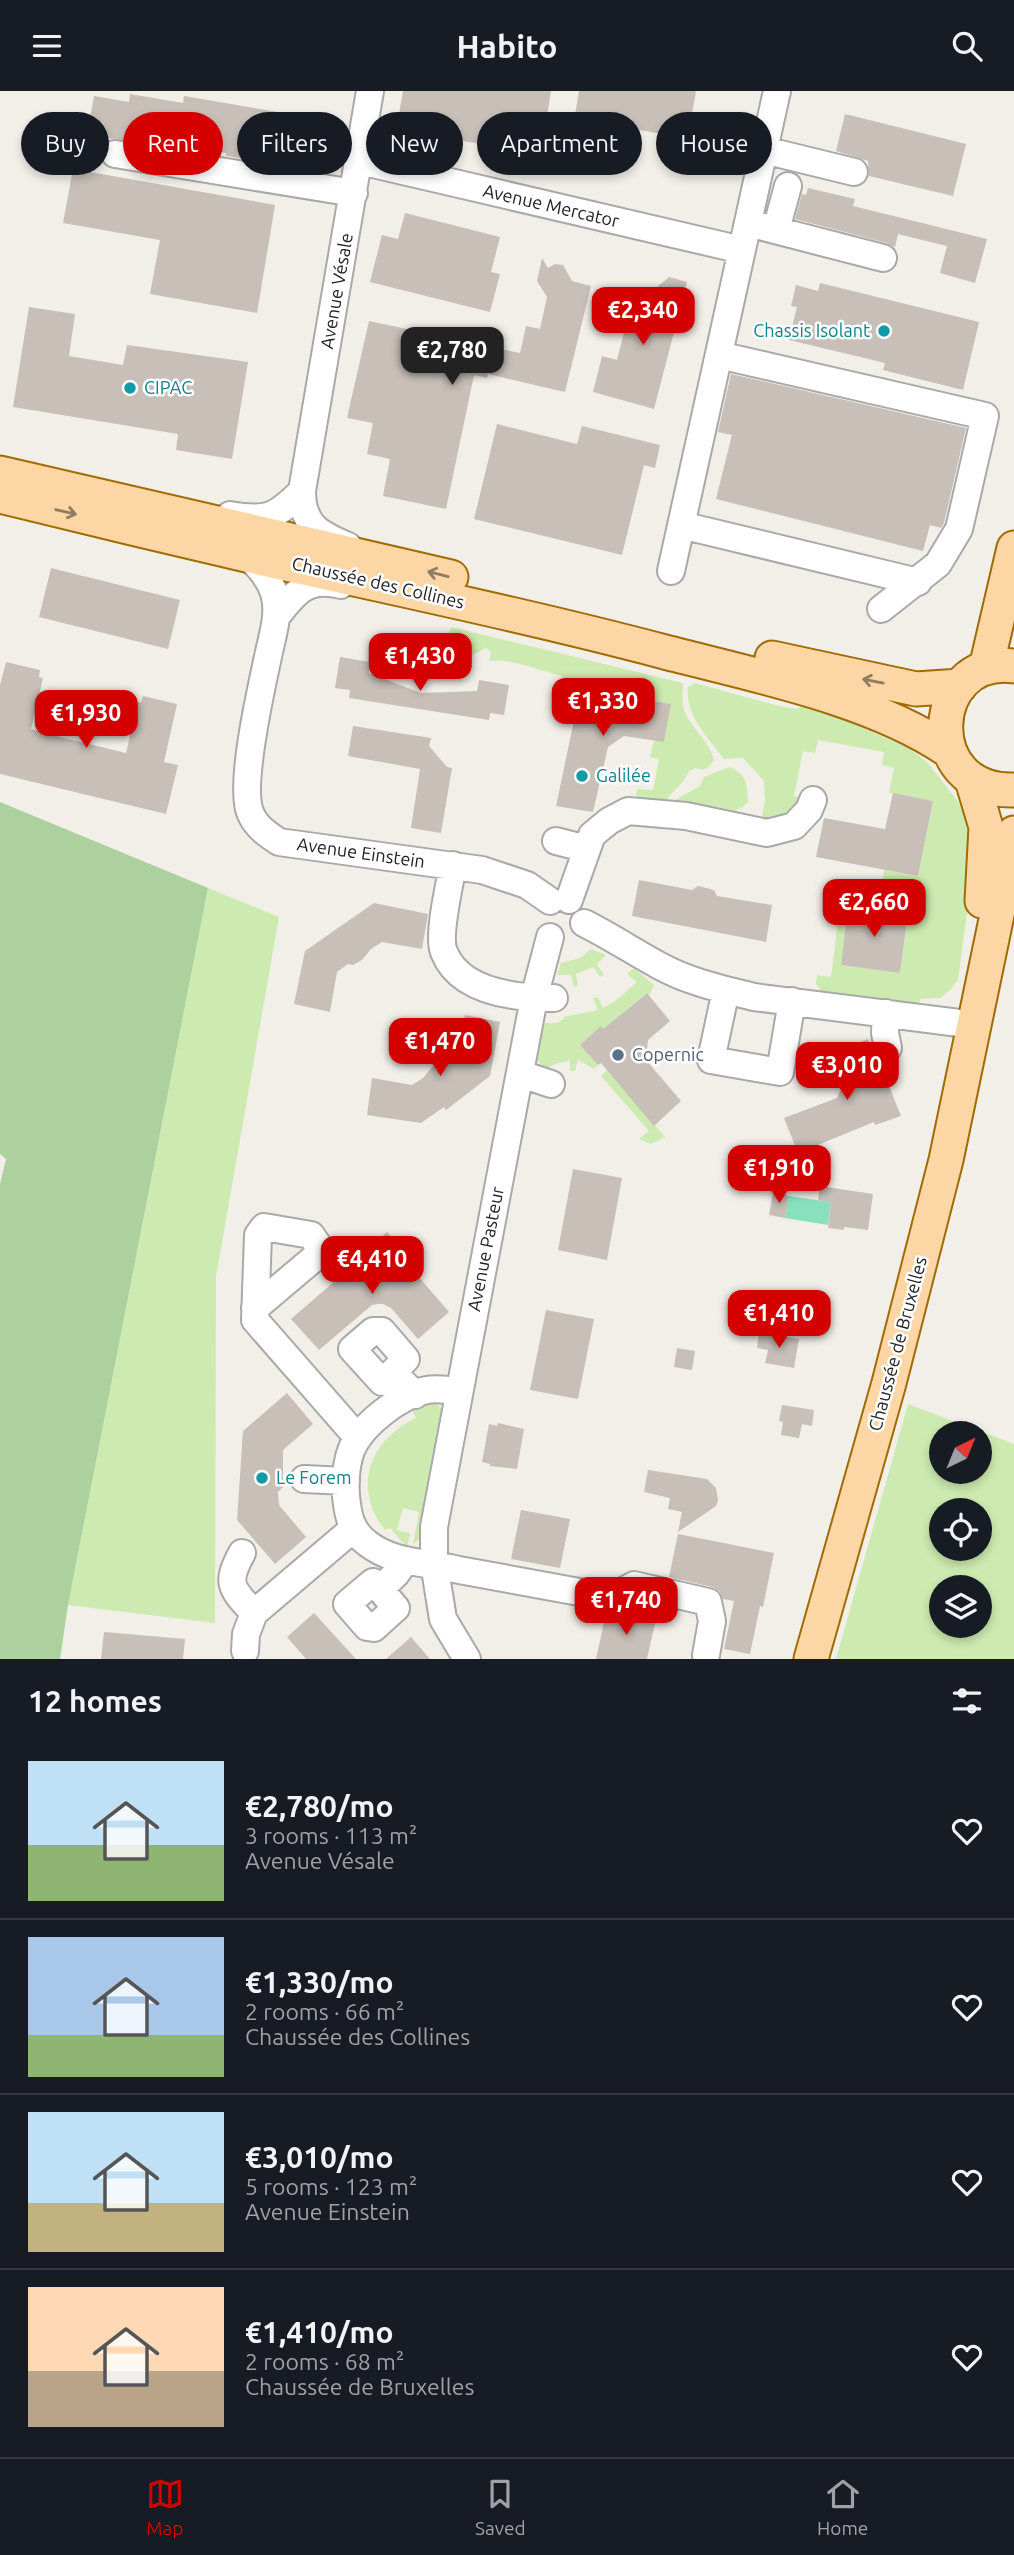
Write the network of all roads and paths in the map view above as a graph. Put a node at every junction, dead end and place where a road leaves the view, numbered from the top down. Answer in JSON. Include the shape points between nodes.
{"nodes":[{"id":1,"x":370,"y":91,"type":"edge"},
{"id":2,"x":777,"y":91,"type":"edge"},
{"id":3,"x":772,"y":114,"type":"edge"},
{"id":4,"x":772,"y":152,"type":"edge"},
{"id":5,"x":115,"y":154,"type":"dead end"},
{"id":6,"x":360,"y":161,"type":"junction"},
{"id":7,"x":854,"y":172,"type":"dead end"},
{"id":8,"x":759,"y":175,"type":"edge"},
{"id":9,"x":788,"y":185,"type":"dead end"},
{"id":10,"x":354,"y":193,"type":"junction"},
{"id":11,"x":748,"y":223,"type":"junction"},
{"id":12,"x":776,"y":230,"type":"junction"},
{"id":13,"x":742,"y":250,"type":"junction"},
{"id":14,"x":883,"y":258,"type":"dead end"},
{"id":15,"x":719,"y":355,"type":"junction"},
{"id":16,"x":0,"y":473,"type":"edge"},
{"id":17,"x":42,"y":483,"type":"junction"},
{"id":18,"x":302,"y":491,"type":"junction"},
{"id":19,"x":0,"y":496,"type":"edge"},
{"id":20,"x":681,"y":526,"type":"junction"},
{"id":21,"x":1014,"y":548,"type":"edge"},
{"id":22,"x":246,"y":555,"type":"junction"},
{"id":23,"x":378,"y":559,"type":"junction"},
{"id":24,"x":671,"y":571,"type":"dead end"},
{"id":25,"x":918,"y":582,"type":"junction"},
{"id":26,"x":881,"y":610,"type":"dead end"},
{"id":27,"x":277,"y":616,"type":"junction"},
{"id":28,"x":557,"y":624,"type":"junction"},
{"id":29,"x":986,"y":673,"type":"edge"},
{"id":30,"x":949,"y":751,"type":"junction"},
{"id":31,"x":972,"y":780,"type":"junction"},
{"id":32,"x":1014,"y":790,"type":"edge"},
{"id":33,"x":813,"y":800,"type":"dead end"},
{"id":34,"x":1014,"y":833,"type":"edge"},
{"id":35,"x":556,"y":841,"type":"dead end"},
{"id":36,"x":587,"y":849,"type":"junction"},
{"id":37,"x":453,"y":865,"type":"junction"},
{"id":38,"x":560,"y":900,"type":"junction"},
{"id":39,"x":584,"y":923,"type":"junction"},
{"id":40,"x":550,"y":937,"type":"junction"},
{"id":41,"x":726,"y":990,"type":"junction"},
{"id":42,"x":801,"y":995,"type":"junction"},
{"id":43,"x":544,"y":998,"type":"junction"},
{"id":44,"x":886,"y":1013,"type":"junction"},
{"id":45,"x":975,"y":1025,"type":"junction"},
{"id":46,"x":888,"y":1048,"type":"dead end"},
{"id":47,"x":520,"y":1075,"type":"junction"},
{"id":48,"x":551,"y":1084,"type":"dead end"},
{"id":49,"x":255,"y":1308,"type":"dead end"},
{"id":50,"x":393,"y":1372,"type":"dead end"},
{"id":51,"x":459,"y":1392,"type":"junction"},
{"id":52,"x":415,"y":1395,"type":"junction"},
{"id":53,"x":358,"y":1438,"type":"junction"},
{"id":54,"x":304,"y":1479,"type":"dead end"},
{"id":55,"x":346,"y":1481,"type":"junction"},
{"id":56,"x":353,"y":1529,"type":"junction"},
{"id":57,"x":242,"y":1553,"type":"dead end"},
{"id":58,"x":405,"y":1560,"type":"junction"},
{"id":59,"x":434,"y":1563,"type":"junction"},
{"id":60,"x":380,"y":1589,"type":"dead end"},
{"id":61,"x":254,"y":1612,"type":"junction"},
{"id":62,"x":246,"y":1651,"type":"dead end"},
{"id":63,"x":706,"y":1655,"type":"dead end"},
{"id":64,"x":467,"y":1659,"type":"edge"},
{"id":65,"x":811,"y":1659,"type":"edge"}],
"edges":[{"from":1,"to":6,"type":"street","name":"Avenue Vésale"},
{"from":2,"to":3,"type":"street"},
{"from":4,"to":7,"type":"street"},
{"from":5,"to":10,"type":"street"},
{"from":6,"to":10,"type":"street","name":"Avenue Vésale"},
{"from":6,"to":13,"type":"street","name":"Avenue Mercator"},
{"from":8,"to":11,"type":"street"},
{"from":9,"to":12,"type":"street"},
{"from":10,"to":18,"type":"street","name":"Avenue Vésale"},
{"from":11,"to":12,"type":"street"},
{"from":11,"to":13,"type":"street"},
{"from":12,"to":14,"type":"street"},
{"from":13,"to":15,"type":"street"},
{"from":15,"to":20,"type":"street"},
{"from":15,"to":25,"type":"street","via":[[985,417],[960,529],[938,564]]},
{"from":16,"to":17,"type":"main road","name":"Chaussée des Collines"},
{"from":17,"to":18,"type":"street","via":[[93,482],[231,516],[261,519],[285,508]]},
{"from":17,"to":23,"type":"main road","name":"Chaussée des Collines"},
{"from":18,"to":23,"type":"street","name":"Avenue Vésale","via":[[302,510],[313,527]]},
{"from":19,"to":22,"type":"main road","name":"Chaussée des Collines","one_way":true},
{"from":20,"to":24,"type":"street"},
{"from":20,"to":25,"type":"street"},
{"from":21,"to":29,"type":"main road"},
{"from":22,"to":27,"type":"street","name":"Avenue Einstein","via":[[265,575]]},
{"from":22,"to":28,"type":"main road","name":"Chaussée des Collines"},
{"from":29,"to":23,"type":"main road","name":"Chaussée des Collines","one_way":true,"via":[[916,689],[821,670]]},
{"from":25,"to":26,"type":"street"},
{"from":27,"to":28,"type":"street","via":[[292,596],[323,580],[520,628]]},
{"from":27,"to":37,"type":"street","name":"Avenue Einstein","via":[[253,730],[246,796],[261,830],[279,842]]},
{"from":28,"to":30,"type":"main road","name":"Chaussée des Collines","via":[[837,700],[901,724]]},
{"from":29,"to":30,"type":"main road","via":[[948,706],[944,729]]},
{"from":30,"to":31,"type":"main road","name":"Chaussée de Bruxelles"},
{"from":31,"to":32,"type":"main road","via":[[991,789]]},
{"from":31,"to":45,"type":"main road","name":"Chaussée de Bruxelles","via":[[986,827]]},
{"from":33,"to":36,"type":"street","via":[[794,826],[767,833],[715,834],[686,816],[629,799],[592,835]]},
{"from":34,"to":45,"type":"main road","name":"Chaussée de Bruxelles"},
{"from":35,"to":36,"type":"street"},
{"from":36,"to":38,"type":"street"},
{"from":37,"to":38,"type":"street","name":"Avenue Einstein","via":[[517,880]]},
{"from":37,"to":43,"type":"street","via":[[443,951],[473,983]]},
{"from":38,"to":39,"type":"street","name":"Avenue Einstein","via":[[582,908]]},
{"from":38,"to":40,"type":"street","via":[[542,914]]},
{"from":39,"to":40,"type":"street","via":[[575,936]]},
{"from":39,"to":41,"type":"street","name":"Avenue Einstein","via":[[628,961]]},
{"from":40,"to":43,"type":"street","name":"Avenue Pasteur"},
{"from":41,"to":42,"type":"street","name":"Avenue Einstein","via":[[754,996]]},
{"from":41,"to":42,"type":"street","via":[[711,1060],[780,1072]]},
{"from":42,"to":44,"type":"street","name":"Avenue Einstein"},
{"from":43,"to":47,"type":"street","name":"Avenue Pasteur"},
{"from":44,"to":45,"type":"street","name":"Avenue Einstein"},
{"from":44,"to":46,"type":"street"},
{"from":45,"to":65,"type":"main road","name":"Chaussée de Bruxelles","via":[[889,1383]]},
{"from":47,"to":48,"type":"street"},
{"from":47,"to":51,"type":"street","name":"Avenue Pasteur"},
{"from":49,"to":53,"type":"street","via":[[255,1320]]},
{"from":50,"to":52,"type":"street"},
{"from":51,"to":52,"type":"street","via":[[425,1390]]},
{"from":51,"to":59,"type":"street","name":"Avenue Pasteur","via":[[435,1527]]},
{"from":52,"to":53,"type":"street","via":[[393,1405]]},
{"from":53,"to":55,"type":"street","via":[[351,1450]]},
{"from":54,"to":55,"type":"street"},
{"from":55,"to":56,"type":"street"},
{"from":56,"to":58,"type":"street","via":[[387,1556]]},
{"from":56,"to":61,"type":"street"},
{"from":57,"to":61,"type":"street","via":[[231,1573],[233,1587]]},
{"from":58,"to":59,"type":"street"},
{"from":58,"to":60,"type":"street"},
{"from":59,"to":63,"type":"street","via":[[623,1600],[625,1590],[634,1585],[708,1602],[712,1621]]},
{"from":59,"to":64,"type":"street","name":"Avenue Pasteur","via":[[443,1619]]},
{"from":61,"to":62,"type":"street"}]}
